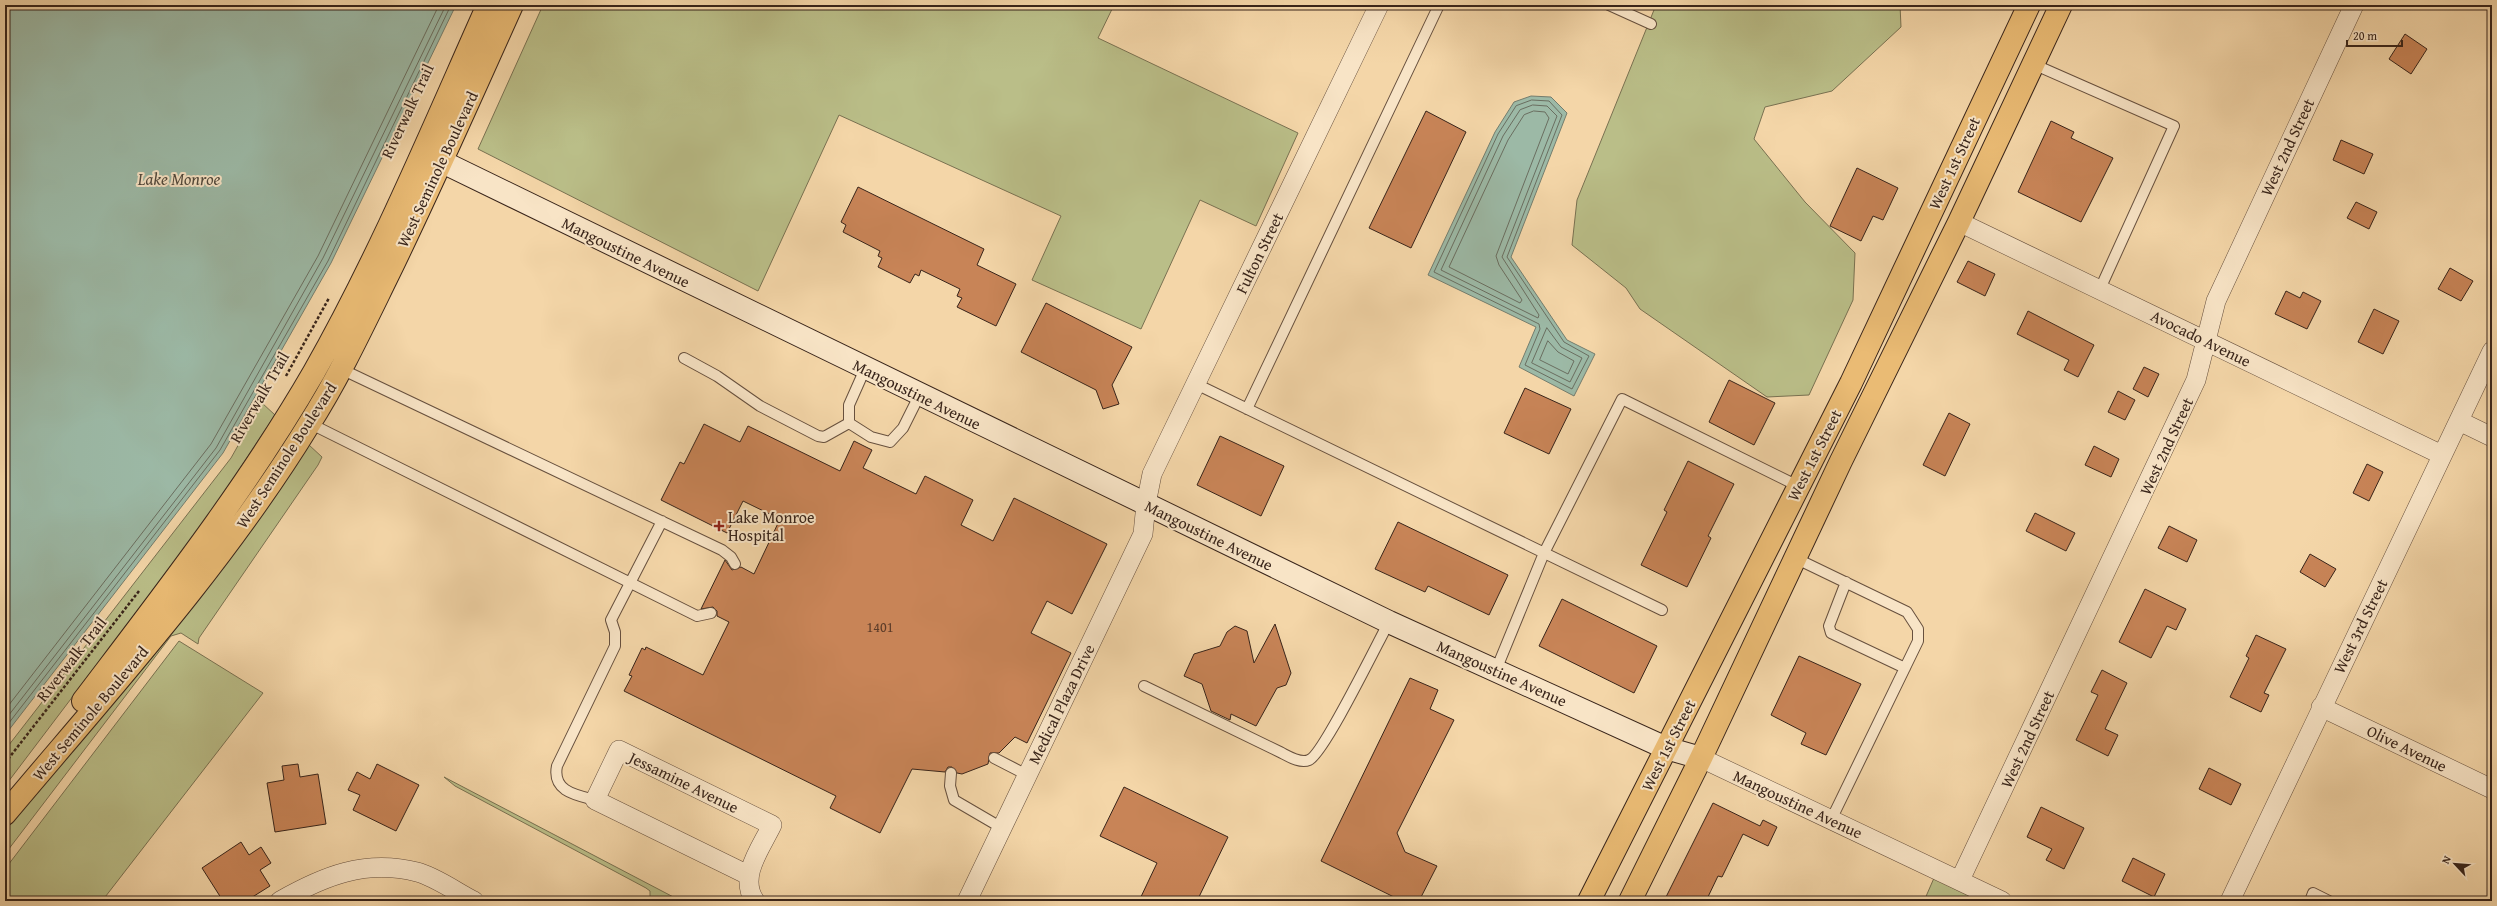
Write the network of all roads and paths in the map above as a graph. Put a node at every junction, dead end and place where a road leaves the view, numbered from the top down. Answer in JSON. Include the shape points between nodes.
{"nodes":[{"id":1,"x":488,"y":5,"type":"edge"},
{"id":2,"x":512,"y":5,"type":"edge"},
{"id":3,"x":1378,"y":5,"type":"edge"},
{"id":4,"x":1439,"y":5,"type":"edge"},
{"id":5,"x":1609,"y":5,"type":"edge"},
{"id":6,"x":2029,"y":5,"type":"edge"},
{"id":7,"x":2061,"y":5,"type":"edge"},
{"id":8,"x":2354,"y":5,"type":"edge"},
{"id":9,"x":1651,"y":24,"type":"dead end"},
{"id":10,"x":2032,"y":64,"type":"junction"},
{"id":11,"x":1969,"y":132,"type":"junction"},
{"id":12,"x":422,"y":153,"type":"junction"},
{"id":13,"x":442,"y":162,"type":"junction"},
{"id":14,"x":1959,"y":222,"type":"junction"},
{"id":15,"x":2100,"y":290,"type":"junction"},
{"id":16,"x":333,"y":291,"type":"dead end"},
{"id":17,"x":2206,"y":340,"type":"junction"},
{"id":18,"x":2492,"y":351,"type":"edge"},
{"id":19,"x":684,"y":358,"type":"dead end"},
{"id":20,"x":341,"y":367,"type":"junction"},
{"id":21,"x":865,"y":369,"type":"junction"},
{"id":22,"x":283,"y":381,"type":"dead end"},
{"id":23,"x":1196,"y":384,"type":"junction"},
{"id":24,"x":920,"y":396,"type":"junction"},
{"id":25,"x":308,"y":399,"type":"junction"},
{"id":26,"x":1247,"y":409,"type":"junction"},
{"id":27,"x":2459,"y":421,"type":"junction"},
{"id":28,"x":848,"y":423,"type":"junction"},
{"id":29,"x":2492,"y":437,"type":"edge"},
{"id":30,"x":2442,"y":455,"type":"junction"},
{"id":31,"x":1798,"y":486,"type":"junction"},
{"id":32,"x":1146,"y":504,"type":"junction"},
{"id":33,"x":662,"y":521,"type":"junction"},
{"id":34,"x":1544,"y":553,"type":"junction"},
{"id":35,"x":1795,"y":558,"type":"junction"},
{"id":36,"x":735,"y":564,"type":"dead end"},
{"id":37,"x":1846,"y":582,"type":"junction"},
{"id":38,"x":632,"y":583,"type":"junction"},
{"id":39,"x":140,"y":589,"type":"dead end"},
{"id":40,"x":1662,"y":610,"type":"dead end"},
{"id":41,"x":711,"y":614,"type":"dead end"},
{"id":42,"x":1389,"y":622,"type":"junction"},
{"id":43,"x":1905,"y":668,"type":"junction"},
{"id":44,"x":1496,"y":670,"type":"junction"},
{"id":45,"x":1144,"y":686,"type":"dead end"},
{"id":46,"x":2321,"y":707,"type":"junction"},
{"id":47,"x":1666,"y":748,"type":"junction"},
{"id":48,"x":994,"y":758,"type":"dead end"},
{"id":49,"x":1700,"y":758,"type":"junction"},
{"id":50,"x":5,"y":762,"type":"edge"},
{"id":51,"x":951,"y":773,"type":"dead end"},
{"id":52,"x":1027,"y":775,"type":"junction"},
{"id":53,"x":2492,"y":789,"type":"edge"},
{"id":54,"x":595,"y":800,"type":"junction"},
{"id":55,"x":5,"y":804,"type":"edge"},
{"id":56,"x":5,"y":814,"type":"edge"},
{"id":57,"x":1831,"y":820,"type":"junction"},
{"id":58,"x":1002,"y":828,"type":"junction"},
{"id":59,"x":748,"y":875,"type":"junction"},
{"id":60,"x":1960,"y":880,"type":"junction"},
{"id":61,"x":280,"y":901,"type":"edge"},
{"id":62,"x":474,"y":901,"type":"edge"},
{"id":63,"x":755,"y":901,"type":"edge"},
{"id":64,"x":967,"y":901,"type":"edge"},
{"id":65,"x":1589,"y":901,"type":"edge"},
{"id":66,"x":1630,"y":901,"type":"edge"},
{"id":67,"x":2002,"y":901,"type":"edge"},
{"id":68,"x":2230,"y":901,"type":"edge"},
{"id":69,"x":2310,"y":901,"type":"edge"},
{"id":70,"x":2329,"y":901,"type":"edge"}],
"edges":[{"from":1,"to":12,"type":"main road","name":"West Seminole Boulevard"},
{"from":2,"to":13,"type":"main road","name":"West Seminole Boulevard"},
{"from":3,"to":23,"type":"street","name":"Fulton Street"},
{"from":4,"to":26,"type":"lane"},
{"from":5,"to":9,"type":"lane"},
{"from":6,"to":11,"type":"main road","name":"West 1st Street"},
{"from":7,"to":10,"type":"main road","name":"West 1st Street"},
{"from":8,"to":17,"type":"street","name":"West 2nd Street","via":[[2216,301]]},
{"from":10,"to":14,"type":"main road","name":"West 1st Street"},
{"from":10,"to":15,"type":"lane","via":[[2174,126]]},
{"from":11,"to":14,"type":"main road","via":[[1972,155],[1956,188]]},
{"from":11,"to":31,"type":"main road","name":"West 1st Street","via":[[1850,383]]},
{"from":12,"to":13,"type":"street","name":"Mangoustine Avenue"},
{"from":12,"to":25,"type":"main road","name":"West Seminole Boulevard"},
{"from":13,"to":20,"type":"main road","name":"West Seminole Boulevard"},
{"from":13,"to":21,"type":"street","name":"Mangoustine Avenue"},
{"from":14,"to":15,"type":"street","name":"Avocado Avenue"},
{"from":14,"to":35,"type":"main road","name":"West 1st Street"},
{"from":15,"to":17,"type":"street","name":"Avocado Avenue"},
{"from":16,"to":22,"type":"path","name":"Riverwalk Trail"},
{"from":17,"to":30,"type":"street","name":"Avocado Avenue"},
{"from":17,"to":60,"type":"street","name":"West 2nd Street","via":[[2196,380]]},
{"from":18,"to":27,"type":"street","name":"West 3rd Street"},
{"from":19,"to":28,"type":"lane","via":[[718,376],[760,406],[818,436],[824,437]]},
{"from":20,"to":25,"type":"main road","name":"West Seminole Boulevard"},
{"from":20,"to":25,"type":"lane"},
{"from":20,"to":33,"type":"lane"},
{"from":21,"to":24,"type":"street","name":"Mangoustine Avenue"},
{"from":21,"to":28,"type":"lane","via":[[849,404]]},
{"from":23,"to":26,"type":"lane"},
{"from":23,"to":32,"type":"street","name":"Fulton Street","via":[[1152,474]]},
{"from":24,"to":28,"type":"lane","via":[[903,428],[890,442],[871,437]]},
{"from":24,"to":32,"type":"street","name":"Mangoustine Avenue"},
{"from":25,"to":38,"type":"lane"},
{"from":25,"to":55,"type":"main road","name":"West Seminole Boulevard"},
{"from":25,"to":56,"type":"main road","name":"West Seminole Boulevard","via":[[273,479],[200,580]]},
{"from":26,"to":34,"type":"lane"},
{"from":27,"to":29,"type":"street"},
{"from":27,"to":30,"type":"street","name":"West 3rd Street"},
{"from":30,"to":46,"type":"street","name":"West 3rd Street"},
{"from":31,"to":34,"type":"lane","via":[[1622,399]]},
{"from":31,"to":47,"type":"main road","name":"West 1st Street"},
{"from":32,"to":42,"type":"street","name":"Mangoustine Avenue"},
{"from":32,"to":52,"type":"street","name":"Medical Plaza Drive","via":[[1143,534]]},
{"from":33,"to":36,"type":"lane","via":[[726,553]]},
{"from":33,"to":38,"type":"lane"},
{"from":34,"to":40,"type":"lane"},
{"from":34,"to":44,"type":"lane"},
{"from":35,"to":37,"type":"lane"},
{"from":35,"to":49,"type":"main road","name":"West 1st Street"},
{"from":37,"to":43,"type":"lane","via":[[1907,612],[1918,629],[1918,641]]},
{"from":37,"to":43,"type":"lane","via":[[1829,626],[1831,633]]},
{"from":38,"to":41,"type":"lane","via":[[697,616]]},
{"from":38,"to":54,"type":"lane","via":[[611,620],[615,632],[615,646],[555,775],[559,786],[567,791]]},
{"from":39,"to":50,"type":"path","name":"Riverwalk Trail"},
{"from":42,"to":44,"type":"street","name":"Mangoustine Avenue"},
{"from":42,"to":45,"type":"lane","via":[[1324,742],[1314,757],[1308,761],[1299,761]]},
{"from":43,"to":57,"type":"lane"},
{"from":44,"to":47,"type":"street","name":"Mangoustine Avenue"},
{"from":46,"to":53,"type":"street","name":"Olive Avenue"},
{"from":46,"to":68,"type":"street","name":"West 3rd Street"},
{"from":47,"to":49,"type":"street","name":"Mangoustine Avenue"},
{"from":47,"to":65,"type":"main road","name":"West 1st Street"},
{"from":48,"to":52,"type":"lane"},
{"from":49,"to":57,"type":"street","name":"Mangoustine Avenue"},
{"from":49,"to":66,"type":"main road","name":"West 1st Street"},
{"from":51,"to":58,"type":"lane","via":[[950,786],[954,800]]},
{"from":52,"to":58,"type":"street","name":"Medical Plaza Drive"},
{"from":54,"to":59,"type":"street"},
{"from":54,"to":59,"type":"street","name":"Jessamine Avenue","via":[[619,750],[772,825]]},
{"from":57,"to":60,"type":"street","name":"Mangoustine Avenue"},
{"from":58,"to":64,"type":"street","name":"Medical Plaza Drive"},
{"from":59,"to":63,"type":"street","via":[[749,892]]},
{"from":60,"to":67,"type":"street","name":"Mangoustine Avenue"},
{"from":61,"to":62,"type":"street","via":[[313,882],[370,866],[418,872]]},
{"from":69,"to":70,"type":"lane","via":[[2313,893]]}]}
